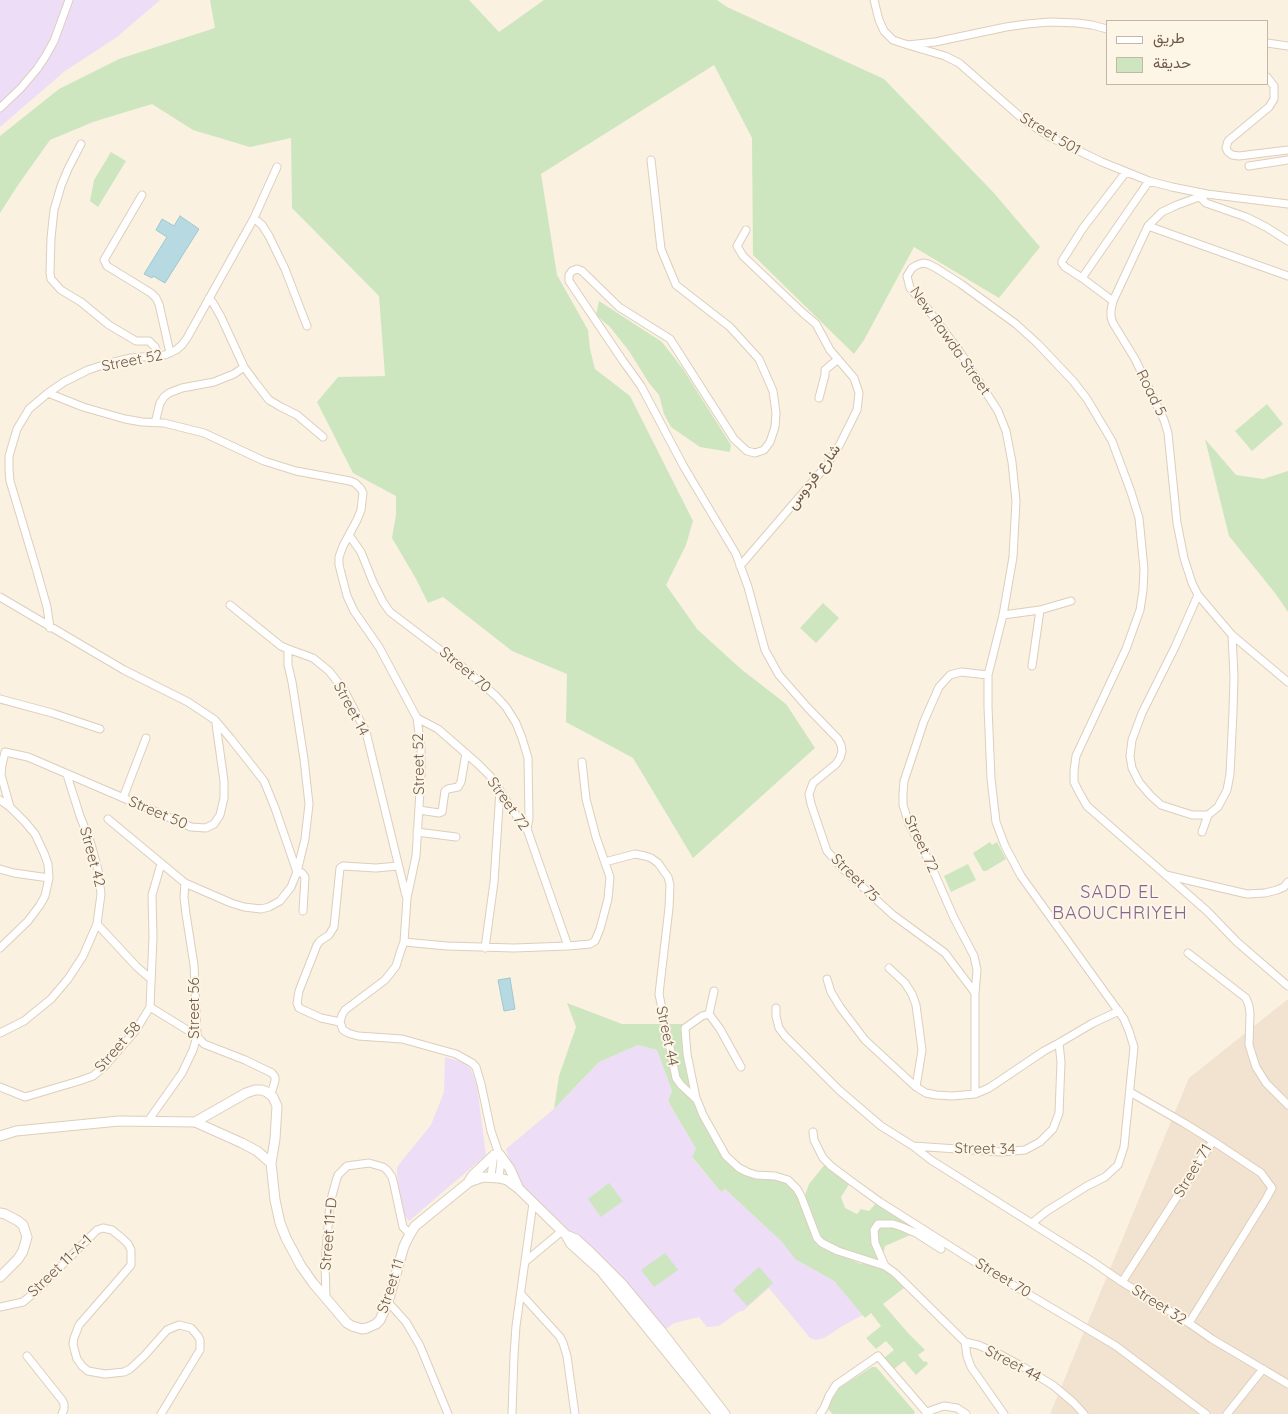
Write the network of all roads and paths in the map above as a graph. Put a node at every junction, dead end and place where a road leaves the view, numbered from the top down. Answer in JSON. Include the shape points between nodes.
{"nodes":[{"id":1,"x":70,"y":0,"type":"edge"},
{"id":2,"x":874,"y":0,"type":"edge"},
{"id":3,"x":1106,"y":29,"type":"edge"},
{"id":4,"x":1268,"y":43,"type":"edge"},
{"id":5,"x":908,"y":44,"type":"junction"},
{"id":6,"x":1288,"y":46,"type":"edge"},
{"id":7,"x":1268,"y":78,"type":"edge"},
{"id":8,"x":0,"y":108,"type":"edge"},
{"id":9,"x":81,"y":144,"type":"dead end"},
{"id":10,"x":1288,"y":150,"type":"edge"},
{"id":11,"x":651,"y":160,"type":"dead end"},
{"id":12,"x":1288,"y":160,"type":"edge"},
{"id":13,"x":1249,"y":166,"type":"dead end"},
{"id":14,"x":277,"y":168,"type":"dead end"},
{"id":15,"x":1126,"y":172,"type":"junction"},
{"id":16,"x":1149,"y":181,"type":"junction"},
{"id":17,"x":142,"y":195,"type":"dead end"},
{"id":18,"x":1204,"y":196,"type":"junction"},
{"id":19,"x":1288,"y":204,"type":"edge"},
{"id":20,"x":254,"y":218,"type":"junction"},
{"id":21,"x":1148,"y":226,"type":"junction"},
{"id":22,"x":746,"y":230,"type":"dead end"},
{"id":23,"x":1288,"y":241,"type":"edge"},
{"id":24,"x":1288,"y":276,"type":"edge"},
{"id":25,"x":1082,"y":278,"type":"junction"},
{"id":26,"x":209,"y":298,"type":"junction"},
{"id":27,"x":1113,"y":301,"type":"junction"},
{"id":28,"x":308,"y":326,"type":"dead end"},
{"id":29,"x":170,"y":353,"type":"junction"},
{"id":30,"x":159,"y":356,"type":"junction"},
{"id":31,"x":838,"y":359,"type":"junction"},
{"id":32,"x":244,"y":367,"type":"junction"},
{"id":33,"x":48,"y":393,"type":"junction"},
{"id":34,"x":819,"y":398,"type":"dead end"},
{"id":35,"x":155,"y":423,"type":"junction"},
{"id":36,"x":323,"y":437,"type":"dead end"},
{"id":37,"x":350,"y":535,"type":"junction"},
{"id":38,"x":736,"y":554,"type":"junction"},
{"id":39,"x":751,"y":554,"type":"junction"},
{"id":40,"x":740,"y":566,"type":"junction"},
{"id":41,"x":1198,"y":595,"type":"junction"},
{"id":42,"x":0,"y":597,"type":"edge"},
{"id":43,"x":1071,"y":601,"type":"dead end"},
{"id":44,"x":230,"y":605,"type":"dead end"},
{"id":45,"x":1040,"y":610,"type":"junction"},
{"id":46,"x":1002,"y":615,"type":"junction"},
{"id":47,"x":50,"y":628,"type":"junction"},
{"id":48,"x":1232,"y":635,"type":"junction"},
{"id":49,"x":288,"y":648,"type":"junction"},
{"id":50,"x":1032,"y":666,"type":"dead end"},
{"id":51,"x":988,"y":675,"type":"junction"},
{"id":52,"x":1288,"y":682,"type":"edge"},
{"id":53,"x":0,"y":699,"type":"edge"},
{"id":54,"x":418,"y":718,"type":"junction"},
{"id":55,"x":215,"y":720,"type":"junction"},
{"id":56,"x":100,"y":729,"type":"dead end"},
{"id":57,"x":146,"y":738,"type":"dead end"},
{"id":58,"x":466,"y":753,"type":"junction"},
{"id":59,"x":582,"y":762,"type":"dead end"},
{"id":60,"x":67,"y":775,"type":"junction"},
{"id":61,"x":1,"y":781,"type":"edge"},
{"id":62,"x":500,"y":790,"type":"junction"},
{"id":63,"x":123,"y":798,"type":"junction"},
{"id":64,"x":0,"y":800,"type":"edge"},
{"id":65,"x":10,"y":807,"type":"junction"},
{"id":66,"x":419,"y":810,"type":"junction"},
{"id":67,"x":1208,"y":815,"type":"junction"},
{"id":68,"x":108,"y":819,"type":"dead end"},
{"id":69,"x":527,"y":828,"type":"junction"},
{"id":70,"x":417,"y":832,"type":"junction"},
{"id":71,"x":1202,"y":832,"type":"dead end"},
{"id":72,"x":456,"y":837,"type":"dead end"},
{"id":73,"x":605,"y":862,"type":"junction"},
{"id":74,"x":161,"y":864,"type":"junction"},
{"id":75,"x":398,"y":866,"type":"junction"},
{"id":76,"x":0,"y":869,"type":"edge"},
{"id":77,"x":297,"y":872,"type":"junction"},
{"id":78,"x":1166,"y":875,"type":"junction"},
{"id":79,"x":49,"y":878,"type":"junction"},
{"id":80,"x":1288,"y":882,"type":"edge"},
{"id":81,"x":185,"y":883,"type":"junction"},
{"id":82,"x":407,"y":898,"type":"junction"},
{"id":83,"x":303,"y":911,"type":"dead end"},
{"id":84,"x":97,"y":924,"type":"junction"},
{"id":85,"x":404,"y":942,"type":"junction"},
{"id":86,"x":568,"y":946,"type":"junction"},
{"id":87,"x":0,"y":948,"type":"edge"},
{"id":88,"x":485,"y":948,"type":"junction"},
{"id":89,"x":1188,"y":953,"type":"dead end"},
{"id":90,"x":890,"y":968,"type":"dead end"},
{"id":91,"x":151,"y":979,"type":"junction"},
{"id":92,"x":827,"y":980,"type":"dead end"},
{"id":93,"x":1288,"y":986,"type":"edge"},
{"id":94,"x":714,"y":991,"type":"dead end"},
{"id":95,"x":975,"y":993,"type":"junction"},
{"id":96,"x":150,"y":1007,"type":"junction"},
{"id":97,"x":776,"y":1008,"type":"dead end"},
{"id":98,"x":1119,"y":1011,"type":"junction"},
{"id":99,"x":709,"y":1014,"type":"junction"},
{"id":100,"x":340,"y":1022,"type":"junction"},
{"id":101,"x":0,"y":1033,"type":"edge"},
{"id":102,"x":197,"y":1036,"type":"junction"},
{"id":103,"x":1059,"y":1044,"type":"junction"},
{"id":104,"x":741,"y":1067,"type":"dead end"},
{"id":105,"x":975,"y":1080,"type":"junction"},
{"id":106,"x":0,"y":1087,"type":"edge"},
{"id":107,"x":916,"y":1087,"type":"junction"},
{"id":108,"x":989,"y":1088,"type":"junction"},
{"id":109,"x":1130,"y":1092,"type":"junction"},
{"id":110,"x":271,"y":1094,"type":"junction"},
{"id":111,"x":975,"y":1094,"type":"junction"},
{"id":112,"x":697,"y":1100,"type":"junction"},
{"id":113,"x":1288,"y":1105,"type":"edge"},
{"id":114,"x":148,"y":1121,"type":"junction"},
{"id":115,"x":195,"y":1122,"type":"junction"},
{"id":116,"x":813,"y":1132,"type":"dead end"},
{"id":117,"x":0,"y":1136,"type":"edge"},
{"id":118,"x":1213,"y":1141,"type":"junction"},
{"id":119,"x":913,"y":1146,"type":"junction"},
{"id":120,"x":497,"y":1154,"type":"junction"},
{"id":121,"x":271,"y":1163,"type":"junction"},
{"id":122,"x":495,"y":1177,"type":"junction"},
{"id":123,"x":469,"y":1182,"type":"junction"},
{"id":124,"x":519,"y":1190,"type":"junction"},
{"id":125,"x":533,"y":1203,"type":"junction"},
{"id":126,"x":0,"y":1213,"type":"edge"},
{"id":127,"x":1032,"y":1224,"type":"junction"},
{"id":128,"x":564,"y":1233,"type":"junction"},
{"id":129,"x":410,"y":1234,"type":"junction"},
{"id":130,"x":942,"y":1249,"type":"dead end"},
{"id":131,"x":525,"y":1262,"type":"junction"},
{"id":132,"x":885,"y":1266,"type":"junction"},
{"id":133,"x":0,"y":1278,"type":"edge"},
{"id":134,"x":1122,"y":1282,"type":"junction"},
{"id":135,"x":521,"y":1294,"type":"junction"},
{"id":136,"x":326,"y":1298,"type":"junction"},
{"id":137,"x":388,"y":1302,"type":"junction"},
{"id":138,"x":0,"y":1307,"type":"edge"},
{"id":139,"x":1189,"y":1323,"type":"junction"},
{"id":140,"x":965,"y":1342,"type":"junction"},
{"id":141,"x":27,"y":1356,"type":"dead end"},
{"id":142,"x":1263,"y":1369,"type":"junction"},
{"id":143,"x":1288,"y":1384,"type":"edge"},
{"id":144,"x":824,"y":1412,"type":"edge"},
{"id":145,"x":62,"y":1414,"type":"edge"},
{"id":146,"x":161,"y":1414,"type":"edge"},
{"id":147,"x":448,"y":1414,"type":"edge"},
{"id":148,"x":512,"y":1414,"type":"edge"},
{"id":149,"x":575,"y":1414,"type":"edge"},
{"id":150,"x":717,"y":1414,"type":"edge"},
{"id":151,"x":725,"y":1414,"type":"edge"},
{"id":152,"x":926,"y":1414,"type":"edge"},
{"id":153,"x":966,"y":1414,"type":"edge"},
{"id":154,"x":1004,"y":1414,"type":"edge"},
{"id":155,"x":1084,"y":1414,"type":"edge"},
{"id":156,"x":1206,"y":1414,"type":"edge"},
{"id":157,"x":1227,"y":1414,"type":"edge"}],
"edges":[{"from":1,"to":8,"type":"street","via":[[45,57]]},
{"from":2,"to":5,"type":"street","name":"Street 501","via":[[884,32],[893,40]]},
{"from":3,"to":5,"type":"street","via":[[1077,23],[1026,24],[935,42]]},
{"from":4,"to":6,"type":"street"},
{"from":5,"to":15,"type":"street","name":"Street 501","via":[[959,63],[1012,111],[1050,137]]},
{"from":7,"to":10,"type":"street","via":[[1274,86],[1274,99],[1269,107],[1228,141],[1226,148],[1239,156]]},
{"from":9,"to":30,"type":"street","via":[[68,168],[54,210],[51,279],[109,325],[136,341],[149,340]]},
{"from":11,"to":38,"type":"street","via":[[661,249],[676,285],[730,327],[759,359],[773,391],[775,427],[764,450],[747,451],[734,439],[670,340],[619,307],[582,271],[572,271],[569,281],[641,386]]},
{"from":12,"to":13,"type":"street"},
{"from":14,"to":20,"type":"street","name":"Street 52"},
{"from":15,"to":16,"type":"street","name":"Street 501"},
{"from":15,"to":25,"type":"street","via":[[1063,258],[1063,266]]},
{"from":16,"to":18,"type":"street","name":"Street 501"},
{"from":16,"to":25,"type":"street"},
{"from":17,"to":29,"type":"street","via":[[104,260],[107,266],[156,298]]},
{"from":18,"to":19,"type":"street","name":"Road 5"},
{"from":18,"to":21,"type":"street","name":"Road 5","via":[[1162,212]]},
{"from":18,"to":23,"type":"street","via":[[1206,203],[1246,217]]},
{"from":20,"to":26,"type":"street","name":"Street 52"},
{"from":20,"to":28,"type":"street","via":[[269,236]]},
{"from":21,"to":24,"type":"street"},
{"from":21,"to":27,"type":"street","name":"Road 5"},
{"from":22,"to":31,"type":"street","name":"شارع فردوس","via":[[737,246],[743,256],[816,324]]},
{"from":25,"to":27,"type":"street"},
{"from":26,"to":29,"type":"street","name":"Street 52","via":[[187,338]]},
{"from":26,"to":32,"type":"street"},
{"from":27,"to":41,"type":"street","name":"Road 5","via":[[1110,310],[1113,323],[1134,359],[1168,433],[1180,538],[1188,573]]},
{"from":29,"to":30,"type":"street","name":"Street 52"},
{"from":30,"to":33,"type":"street","name":"Street 52","via":[[131,358],[88,370]]},
{"from":31,"to":34,"type":"street","via":[[824,370]]},
{"from":31,"to":39,"type":"street","name":"شارع فردوس","via":[[854,378],[859,393],[857,410],[826,466]]},
{"from":32,"to":35,"type":"street","via":[[214,382],[186,386],[169,393],[160,403]]},
{"from":32,"to":36,"type":"street","via":[[270,400],[297,415]]},
{"from":33,"to":35,"type":"street","via":[[82,407]]},
{"from":33,"to":47,"type":"street","name":"Street 52","via":[[16,430],[8,469]]},
{"from":35,"to":37,"type":"street","name":"Street 52","via":[[204,433],[264,461],[296,471],[355,483],[361,489],[362,501],[358,520]]},
{"from":37,"to":54,"type":"street","name":"Street 52","via":[[343,546],[339,565],[347,596]]},
{"from":37,"to":69,"type":"street","name":"Street 70","via":[[390,612],[496,696],[516,723],[528,758]]},
{"from":38,"to":39,"type":"street"},
{"from":38,"to":40,"type":"street"},
{"from":39,"to":40,"type":"street","name":"شارع فردوس"},
{"from":40,"to":95,"type":"street","name":"Street 75","via":[[765,650],[779,675],[841,745],[836,764],[813,783],[809,794],[827,851],[893,915],[945,953]]},
{"from":41,"to":48,"type":"street","name":"Road 5"},
{"from":41,"to":67,"type":"street","via":[[1142,713],[1130,756],[1139,782],[1161,805],[1192,815]]},
{"from":42,"to":47,"type":"street"},
{"from":43,"to":45,"type":"street"},
{"from":44,"to":49,"type":"street","name":"Street 14"},
{"from":45,"to":46,"type":"street"},
{"from":45,"to":50,"type":"street"},
{"from":46,"to":51,"type":"street","name":"New Rawda Street"},
{"from":46,"to":78,"type":"street","name":"New Rawda Street","via":[[1013,557],[1016,501],[1006,431],[998,411],[960,352],[910,288],[907,276],[923,262],[961,284],[1038,344],[1087,398],[1112,441],[1140,518],[1143,590],[1140,610],[1126,649],[1076,756],[1074,782],[1087,806]]},
{"from":47,"to":55,"type":"street","via":[[188,702]]},
{"from":48,"to":52,"type":"street","name":"Road 5"},
{"from":48,"to":67,"type":"street","via":[[1234,695],[1230,774],[1227,790],[1218,807]]},
{"from":49,"to":75,"type":"street","name":"Street 14","via":[[321,664],[336,679],[352,704],[366,732]]},
{"from":49,"to":77,"type":"street","via":[[308,804],[305,839]]},
{"from":51,"to":95,"type":"street","name":"Street 72","via":[[962,672],[950,675],[939,686],[924,721],[903,793],[909,824],[974,956],[977,970]]},
{"from":51,"to":98,"type":"street","name":"New Rawda Street","via":[[991,779],[996,822],[1005,846],[1021,876]]},
{"from":53,"to":56,"type":"street"},
{"from":54,"to":58,"type":"street","name":"Street 72","via":[[438,729]]},
{"from":54,"to":66,"type":"street","name":"Street 52","via":[[421,748]]},
{"from":55,"to":63,"type":"street","name":"Street 50","via":[[224,798],[214,824],[206,828],[191,827]]},
{"from":55,"to":77,"type":"street","via":[[264,781]]},
{"from":57,"to":63,"type":"street"},
{"from":58,"to":62,"type":"street","name":"Street 72"},
{"from":58,"to":66,"type":"street","via":[[462,782],[445,791],[442,812]]},
{"from":59,"to":73,"type":"street","via":[[586,799]]},
{"from":60,"to":61,"type":"street","name":"Street 50","via":[[28,757],[5,752]]},
{"from":60,"to":63,"type":"street","name":"Street 50"},
{"from":60,"to":84,"type":"street","name":"Street 42","via":[[98,870],[102,894]]},
{"from":61,"to":65,"type":"street","name":"Street 50"},
{"from":62,"to":69,"type":"street","name":"Street 72"},
{"from":62,"to":88,"type":"street","via":[[494,882]]},
{"from":64,"to":65,"type":"street"},
{"from":65,"to":79,"type":"street","via":[[35,834],[48,864]]},
{"from":66,"to":70,"type":"street","name":"Street 52"},
{"from":67,"to":71,"type":"street"},
{"from":68,"to":74,"type":"street"},
{"from":69,"to":86,"type":"street","name":"Street 72"},
{"from":70,"to":72,"type":"street"},
{"from":70,"to":82,"type":"street","name":"Street 52","via":[[416,856]]},
{"from":73,"to":86,"type":"street","via":[[610,888],[598,934],[590,944]]},
{"from":73,"to":112,"type":"street","name":"Street 44","via":[[635,854],[645,856],[658,863],[668,877],[669,908],[658,994],[676,1078]]},
{"from":74,"to":81,"type":"street"},
{"from":74,"to":91,"type":"street","name":"Street 58","via":[[152,895]]},
{"from":75,"to":82,"type":"street","name":"Street 14"},
{"from":75,"to":100,"type":"street","via":[[340,868],[334,927],[317,945],[297,1000],[299,1008]]},
{"from":76,"to":79,"type":"street"},
{"from":77,"to":81,"type":"street","via":[[280,902],[262,909],[231,903]]},
{"from":77,"to":83,"type":"street","via":[[305,877]]},
{"from":78,"to":80,"type":"street","via":[[1247,894],[1277,890]]},
{"from":78,"to":93,"type":"street","name":"New Rawda Street"},
{"from":79,"to":87,"type":"street","via":[[40,905],[28,922]]},
{"from":81,"to":102,"type":"street","name":"Street 56","via":[[184,897],[194,965]]},
{"from":82,"to":85,"type":"street","name":"Street 52"},
{"from":84,"to":91,"type":"street"},
{"from":84,"to":101,"type":"street","name":"Street 42","via":[[68,980],[24,1021]]},
{"from":85,"to":88,"type":"street"},
{"from":85,"to":100,"type":"street","name":"Street 52","via":[[396,966],[385,980],[345,1010]]},
{"from":86,"to":88,"type":"street"},
{"from":89,"to":113,"type":"street","via":[[1246,998],[1250,1006],[1249,1045],[1256,1067],[1266,1083]]},
{"from":90,"to":107,"type":"street","via":[[905,983],[916,1005],[922,1050]]},
{"from":91,"to":96,"type":"street","name":"Street 58"},
{"from":92,"to":107,"type":"street","via":[[840,1008],[865,1040]]},
{"from":94,"to":99,"type":"street"},
{"from":95,"to":105,"type":"street"},
{"from":96,"to":102,"type":"street"},
{"from":96,"to":106,"type":"street","name":"Street 58","via":[[136,1030],[93,1076],[25,1096]]},
{"from":97,"to":119,"type":"street","name":"Street 34","via":[[785,1036],[810,1062],[865,1114]]},
{"from":98,"to":103,"type":"street"},
{"from":98,"to":109,"type":"street","name":"New Rawda Street","via":[[1134,1047]]},
{"from":99,"to":104,"type":"street"},
{"from":99,"to":112,"type":"street","via":[[685,1028]]},
{"from":100,"to":120,"type":"street","via":[[348,1033],[402,1040],[456,1054],[472,1063],[481,1084]]},
{"from":102,"to":110,"type":"street","via":[[204,1044],[272,1073],[275,1081]]},
{"from":102,"to":114,"type":"street","name":"Street 56","via":[[182,1072]]},
{"from":103,"to":108,"type":"street"},
{"from":103,"to":119,"type":"street","name":"Street 34","via":[[1059,1112],[1053,1129],[1040,1142],[1025,1150],[1001,1152]]},
{"from":105,"to":108,"type":"street"},
{"from":105,"to":111,"type":"street"},
{"from":107,"to":111,"type":"street","via":[[936,1095]]},
{"from":108,"to":111,"type":"street"},
{"from":109,"to":118,"type":"street","name":"Street 71"},
{"from":109,"to":127,"type":"street","name":"New Rawda Street","via":[[1124,1147],[1118,1165],[1106,1177],[1046,1211]]},
{"from":110,"to":115,"type":"street","via":[[262,1090],[246,1093]]},
{"from":110,"to":121,"type":"street","name":"Street 11","via":[[277,1106]]},
{"from":112,"to":132,"type":"street","name":"Street 44","via":[[726,1156],[734,1164],[747,1172],[788,1180],[797,1189],[822,1243]]},
{"from":114,"to":115,"type":"street"},
{"from":114,"to":117,"type":"street","via":[[16,1131]]},
{"from":115,"to":121,"type":"street","via":[[257,1151]]},
{"from":116,"to":156,"type":"street","name":"Street 70","via":[[823,1158],[851,1182],[1116,1346]]},
{"from":118,"to":134,"type":"street","name":"Street 71"},
{"from":118,"to":139,"type":"street","via":[[1261,1173],[1272,1188]]},
{"from":119,"to":127,"type":"street","name":"Street 34"},
{"from":120,"to":122,"type":"street"},
{"from":120,"to":123,"type":"street"},
{"from":120,"to":124,"type":"street","via":[[510,1169]]},
{"from":121,"to":136,"type":"street","name":"Street 11","via":[[275,1200],[286,1238],[301,1266]]},
{"from":122,"to":123,"type":"street","name":"Street 11"},
{"from":122,"to":124,"type":"street"},
{"from":123,"to":129,"type":"street","name":"Street 11","via":[[424,1218]]},
{"from":124,"to":125,"type":"street"},
{"from":125,"to":128,"type":"street"},
{"from":125,"to":131,"type":"street"},
{"from":126,"to":133,"type":"street","via":[[23,1225],[27,1237],[18,1259]]},
{"from":127,"to":134,"type":"street","name":"Street 32"},
{"from":128,"to":131,"type":"street"},
{"from":128,"to":150,"type":"street","via":[[616,1288]]},
{"from":128,"to":151,"type":"street","via":[[576,1239],[623,1285]]},
{"from":129,"to":136,"type":"street","name":"Street 11-D","via":[[403,1227],[392,1177],[387,1170],[369,1163],[348,1166],[338,1176],[330,1203]]},
{"from":129,"to":137,"type":"street","name":"Street 11"},
{"from":130,"to":132,"type":"street","via":[[902,1227],[878,1224],[874,1230],[875,1243]]},
{"from":131,"to":135,"type":"street"},
{"from":132,"to":140,"type":"street","name":"Street 44","via":[[903,1279]]},
{"from":134,"to":139,"type":"street","name":"Street 32"},
{"from":135,"to":148,"type":"street","via":[[516,1326]]},
{"from":135,"to":149,"type":"street","via":[[563,1343],[568,1356]]},
{"from":136,"to":137,"type":"street","name":"Street 11","via":[[347,1323],[362,1329],[380,1320]]},
{"from":137,"to":147,"type":"street","via":[[406,1322],[420,1346]]},
{"from":138,"to":146,"type":"street","name":"Street 11-A-1","via":[[22,1302],[35,1292],[97,1230],[112,1230],[128,1244],[131,1264],[80,1325],[74,1338],[75,1352],[88,1371],[105,1374],[124,1372],[145,1355],[167,1330],[179,1325],[191,1328],[200,1340],[200,1350]]},
{"from":139,"to":142,"type":"street","name":"Street 32"},
{"from":140,"to":154,"type":"street","via":[[971,1367]]},
{"from":140,"to":155,"type":"street","name":"Street 44","via":[[993,1351],[1025,1368],[1054,1386]]},
{"from":141,"to":145,"type":"street","via":[[62,1400]]},
{"from":142,"to":143,"type":"street","name":"Street 32"},
{"from":142,"to":157,"type":"street"},
{"from":144,"to":152,"type":"street","via":[[836,1385],[878,1356]]},
{"from":152,"to":153,"type":"street","via":[[944,1406],[957,1408]]}]}
